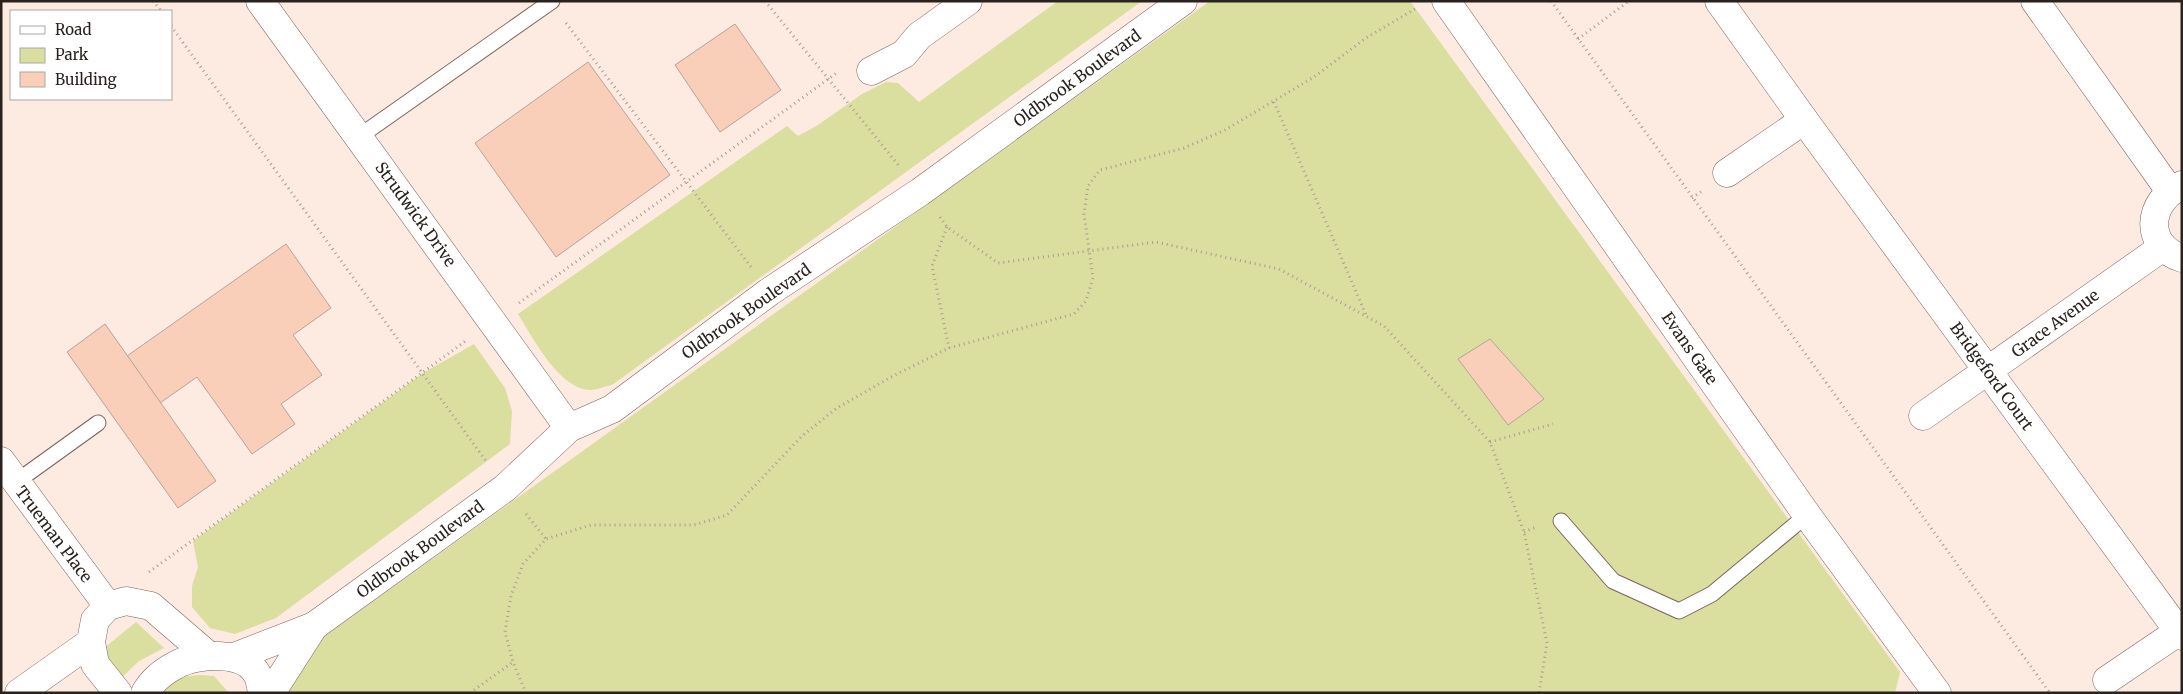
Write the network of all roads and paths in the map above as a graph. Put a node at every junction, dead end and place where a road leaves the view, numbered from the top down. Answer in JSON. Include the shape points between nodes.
{"nodes":[{"id":1,"x":260,"y":1,"type":"edge"},
{"id":2,"x":765,"y":1,"type":"edge"},
{"id":3,"x":968,"y":1,"type":"edge"},
{"id":4,"x":1183,"y":1,"type":"edge"},
{"id":5,"x":1551,"y":1,"type":"edge"},
{"id":6,"x":1629,"y":1,"type":"edge"},
{"id":7,"x":1719,"y":1,"type":"edge"},
{"id":8,"x":2035,"y":1,"type":"edge"},
{"id":9,"x":551,"y":2,"type":"edge"},
{"id":10,"x":1433,"y":4,"type":"edge"},
{"id":11,"x":172,"y":27,"type":"edge"},
{"id":12,"x":1578,"y":39,"type":"junction"},
{"id":13,"x":871,"y":71,"type":"dead end"},
{"id":14,"x":1274,"y":102,"type":"junction"},
{"id":15,"x":1804,"y":120,"type":"junction"},
{"id":16,"x":360,"y":136,"type":"junction"},
{"id":17,"x":1727,"y":173,"type":"dead end"},
{"id":18,"x":2176,"y":188,"type":"edge"},
{"id":19,"x":920,"y":192,"type":"junction"},
{"id":20,"x":947,"y":228,"type":"junction"},
{"id":21,"x":1090,"y":249,"type":"junction"},
{"id":22,"x":2172,"y":252,"type":"edge"},
{"id":23,"x":770,"y":292,"type":"junction"},
{"id":24,"x":1368,"y":318,"type":"junction"},
{"id":25,"x":948,"y":348,"type":"junction"},
{"id":26,"x":1988,"y":371,"type":"junction"},
{"id":27,"x":1923,"y":416,"type":"dead end"},
{"id":28,"x":98,"y":423,"type":"dead end"},
{"id":29,"x":1553,"y":424,"type":"dead end"},
{"id":30,"x":569,"y":428,"type":"junction"},
{"id":31,"x":1490,"y":442,"type":"junction"},
{"id":32,"x":8,"y":472,"type":"edge"},
{"id":33,"x":505,"y":488,"type":"junction"},
{"id":34,"x":1807,"y":516,"type":"junction"},
{"id":35,"x":1561,"y":521,"type":"dead end"},
{"id":36,"x":108,"y":606,"type":"junction"},
{"id":37,"x":314,"y":626,"type":"junction"},
{"id":38,"x":2180,"y":634,"type":"edge"},
{"id":39,"x":91,"y":642,"type":"junction"},
{"id":40,"x":221,"y":657,"type":"junction"},
{"id":41,"x":513,"y":662,"type":"junction"},
{"id":42,"x":2107,"y":680,"type":"dead end"},
{"id":43,"x":19,"y":693,"type":"edge"},
{"id":44,"x":118,"y":693,"type":"edge"},
{"id":45,"x":145,"y":693,"type":"edge"},
{"id":46,"x":262,"y":693,"type":"edge"},
{"id":47,"x":271,"y":693,"type":"edge"},
{"id":48,"x":470,"y":693,"type":"edge"},
{"id":49,"x":526,"y":693,"type":"edge"},
{"id":50,"x":1539,"y":693,"type":"edge"},
{"id":51,"x":1937,"y":693,"type":"edge"},
{"id":52,"x":2050,"y":693,"type":"edge"}],
"edges":[{"from":1,"to":16,"type":"street","name":"Strudwick Drive"},
{"from":2,"to":19,"type":"path"},
{"from":3,"to":13,"type":"street","via":[[918,36],[904,54]]},
{"from":4,"to":19,"type":"street","name":"Oldbrook Boulevard"},
{"from":5,"to":12,"type":"path"},
{"from":6,"to":12,"type":"path"},
{"from":7,"to":15,"type":"street","name":"Bridgeford Court"},
{"from":8,"to":18,"type":"street"},
{"from":9,"to":16,"type":"lane"},
{"from":9,"to":23,"type":"path"},
{"from":10,"to":14,"type":"path","via":[[1366,38]]},
{"from":10,"to":34,"type":"street","name":"Evans Gate"},
{"from":11,"to":33,"type":"path"},
{"from":12,"to":52,"type":"path"},
{"from":14,"to":21,"type":"path","via":[[1225,130],[1184,148],[1100,170],[1088,186],[1084,214]]},
{"from":14,"to":24,"type":"path"},
{"from":15,"to":17,"type":"street"},
{"from":15,"to":26,"type":"street","name":"Bridgeford Court"},
{"from":16,"to":30,"type":"street","name":"Strudwick Drive"},
{"from":18,"to":22,"type":"street","via":[[2159,203],[2154,218],[2156,234]]},
{"from":19,"to":20,"type":"path"},
{"from":19,"to":23,"type":"street","name":"Oldbrook Boulevard"},
{"from":20,"to":21,"type":"path","via":[[998,263]]},
{"from":20,"to":25,"type":"path","via":[[932,266]]},
{"from":21,"to":24,"type":"path","via":[[1156,242],[1279,269]]},
{"from":21,"to":25,"type":"path","via":[[1093,278],[1086,301],[1074,314]]},
{"from":22,"to":26,"type":"street","name":"Grace Avenue"},
{"from":23,"to":30,"type":"street","name":"Oldbrook Boulevard","via":[[612,409]]},
{"from":24,"to":31,"type":"path","via":[[1384,326]]},
{"from":25,"to":41,"type":"path","via":[[837,408],[802,436],[727,515],[694,525],[591,525],[546,539],[523,564],[511,596],[505,632]]},
{"from":26,"to":27,"type":"street","name":"Grace Avenue"},
{"from":26,"to":38,"type":"street","name":"Bridgeford Court"},
{"from":28,"to":32,"type":"lane"},
{"from":29,"to":31,"type":"path"},
{"from":30,"to":33,"type":"street","name":"Oldbrook Boulevard"},
{"from":31,"to":50,"type":"path","via":[[1524,532],[1547,643]]},
{"from":32,"to":36,"type":"street","name":"Trueman Place"},
{"from":33,"to":37,"type":"street","name":"Oldbrook Boulevard"},
{"from":34,"to":35,"type":"lane","via":[[1712,594],[1679,611],[1613,581]]},
{"from":34,"to":51,"type":"street","name":"Evans Gate"},
{"from":36,"to":39,"type":"street","via":[[95,620]]},
{"from":36,"to":40,"type":"street","via":[[126,601],[151,606]]},
{"from":37,"to":40,"type":"street","name":"Oldbrook Boulevard"},
{"from":37,"to":47,"type":"street","name":"Oldbrook Boulevard"},
{"from":38,"to":42,"type":"street","name":"Bridgeford Court"},
{"from":39,"to":43,"type":"street"},
{"from":39,"to":44,"type":"street","via":[[96,664]]},
{"from":40,"to":45,"type":"street","name":"Oldbrook Boulevard","via":[[177,664],[152,683]]},
{"from":40,"to":46,"type":"street","via":[[248,665],[257,674]]},
{"from":41,"to":48,"type":"path"},
{"from":41,"to":49,"type":"path"}]}
